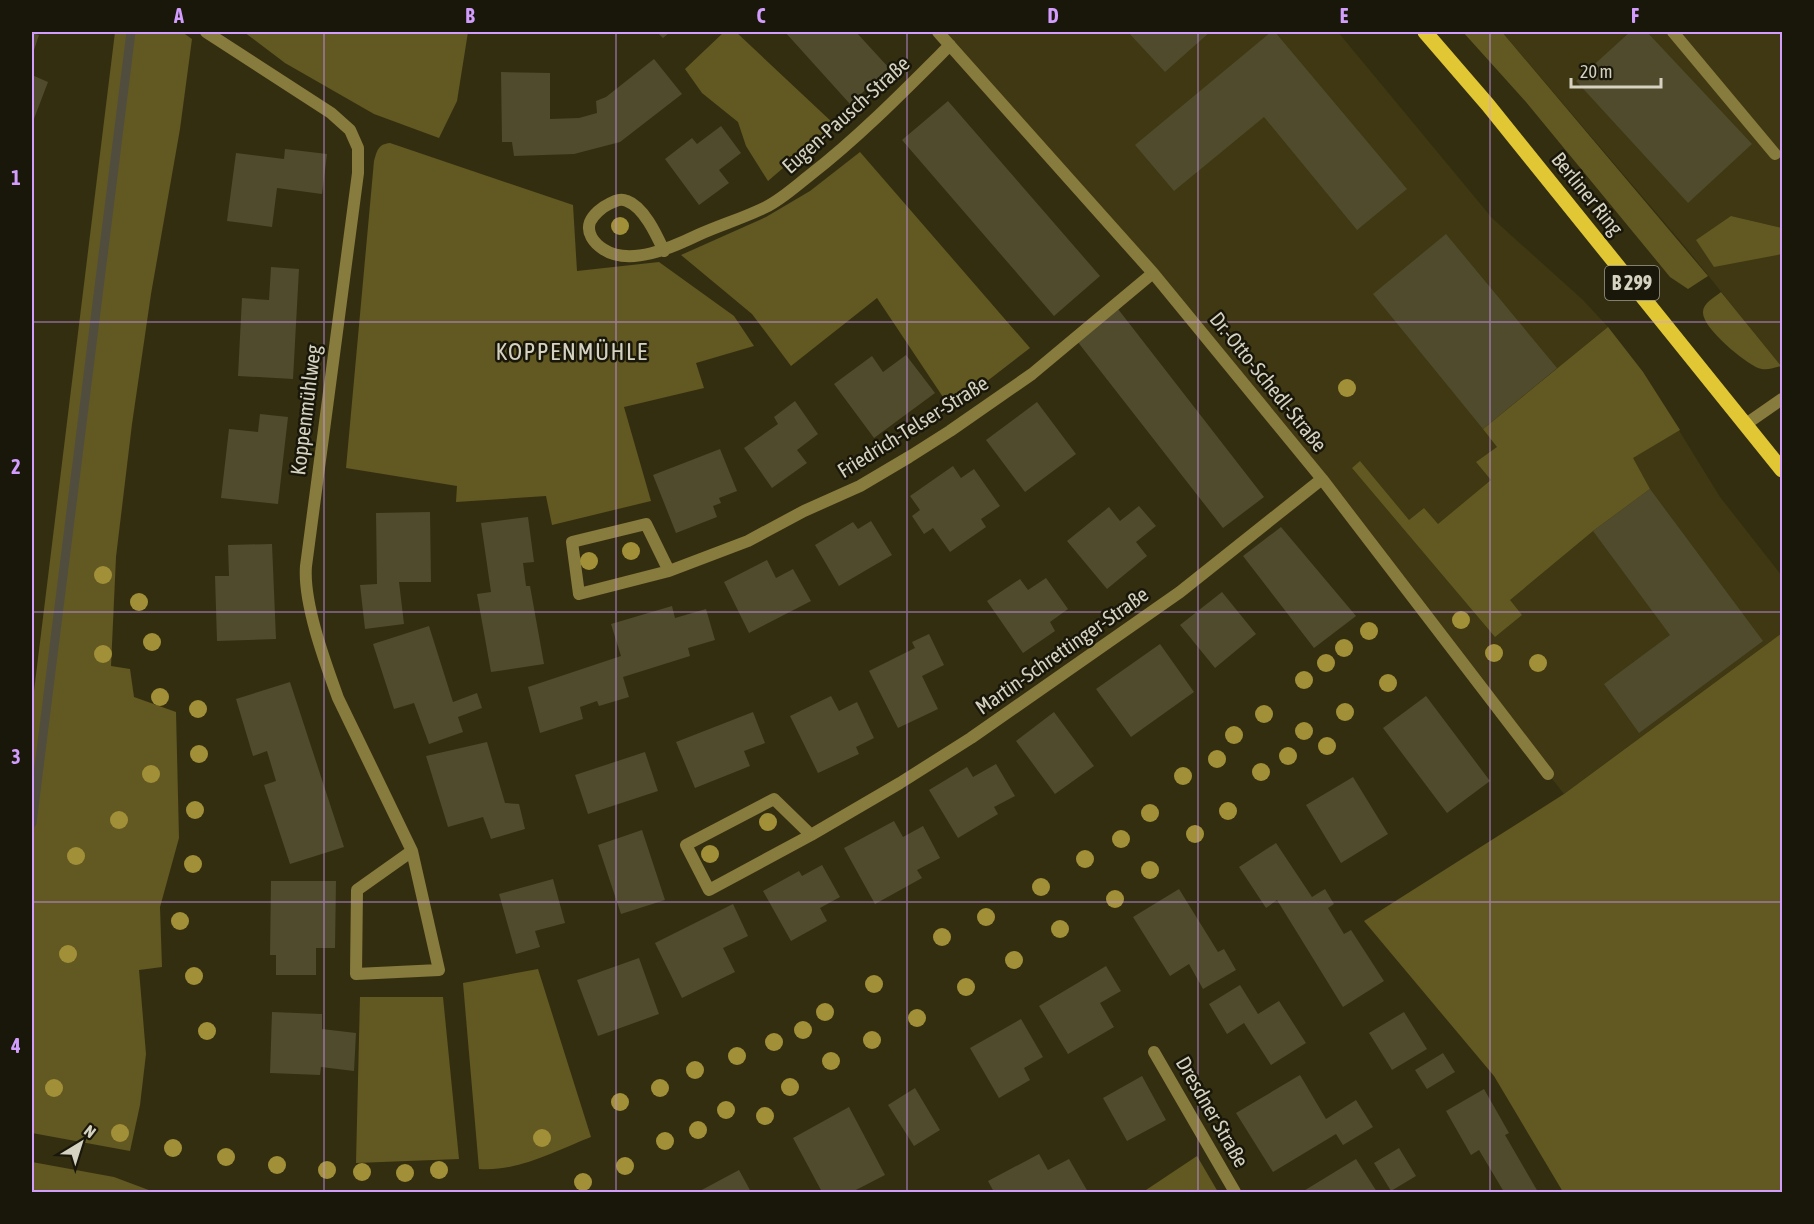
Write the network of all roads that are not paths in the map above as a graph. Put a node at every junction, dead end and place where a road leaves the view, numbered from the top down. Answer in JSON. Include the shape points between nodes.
{"nodes":[{"id":1,"x":206,"y":32,"type":"edge"},
{"id":2,"x":938,"y":32,"type":"edge"},
{"id":3,"x":1425,"y":32,"type":"edge"},
{"id":4,"x":1673,"y":32,"type":"edge"},
{"id":5,"x":950,"y":45,"type":"junction"},
{"id":6,"x":1775,"y":154,"type":"dead end"},
{"id":7,"x":664,"y":251,"type":"junction"},
{"id":8,"x":1153,"y":273,"type":"junction"},
{"id":9,"x":1782,"y":399,"type":"edge"},
{"id":10,"x":1746,"y":424,"type":"junction"},
{"id":11,"x":1780,"y":462,"type":"edge"},
{"id":12,"x":1322,"y":479,"type":"junction"},
{"id":13,"x":669,"y":571,"type":"junction"},
{"id":14,"x":1548,"y":774,"type":"dead end"},
{"id":15,"x":811,"y":835,"type":"junction"},
{"id":16,"x":412,"y":851,"type":"junction"},
{"id":17,"x":1154,"y":1052,"type":"dead end"},
{"id":18,"x":1235,"y":1192,"type":"edge"}],
"edges":[{"from":1,"to":16,"type":"street","name":"Koppenmühlweg","via":[[331,113],[350,130],[358,148],[358,173],[305,578],[338,699]]},
{"from":2,"to":5,"type":"street","name":"Dr.-Otto-Schedl-Straße"},
{"from":3,"to":10,"type":"main road","name":"Berliner Ring","number":"B 299"},
{"from":4,"to":6,"type":"street"},
{"from":5,"to":7,"type":"street","name":"Eugen-Pausch-Straße","via":[[835,156],[783,196]]},
{"from":5,"to":8,"type":"street","name":"Dr.-Otto-Schedl-Straße"},
{"from":7,"to":7,"type":"street","name":"Eugen-Pausch-Straße","via":[[619,255],[604,249],[593,240],[591,220],[603,206],[617,200],[627,201],[652,226]]},
{"from":8,"to":12,"type":"street","name":"Dr.-Otto-Schedl-Straße"},
{"from":8,"to":13,"type":"street","name":"Friedrich-Telser-Straße","via":[[1032,374],[909,457],[757,537]]},
{"from":9,"to":10,"type":"street"},
{"from":10,"to":11,"type":"main road","name":"Berliner Ring","number":"B 299"},
{"from":12,"to":14,"type":"street","name":"Dr.-Otto-Schedl-Straße"},
{"from":12,"to":15,"type":"street","name":"Martin-Schrettinger-Straße","via":[[1180,592],[1022,704]]},
{"from":13,"to":13,"type":"street","name":"Friedrich-Telser-Straße","via":[[646,524],[572,542],[579,594]]},
{"from":15,"to":15,"type":"street","name":"Martin-Schrettinger-Straße","via":[[709,890],[686,846],[774,800]]},
{"from":16,"to":16,"type":"street","name":"Koppenmühlweg","via":[[357,890],[356,974],[439,970]]},
{"from":17,"to":18,"type":"street","name":"Dresdner Straße"}]}
